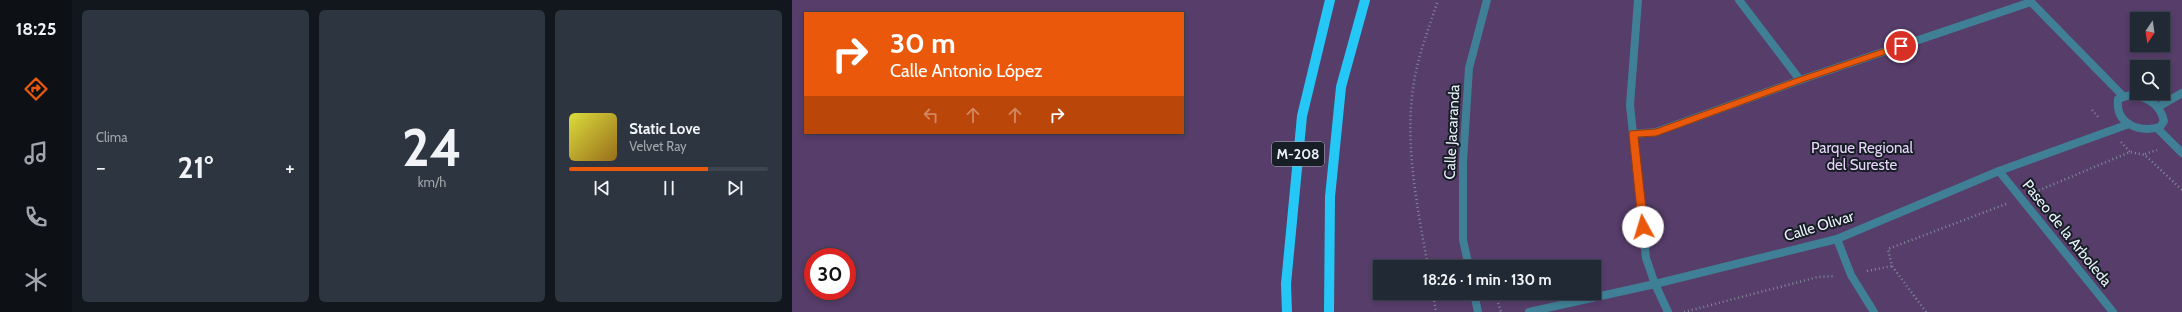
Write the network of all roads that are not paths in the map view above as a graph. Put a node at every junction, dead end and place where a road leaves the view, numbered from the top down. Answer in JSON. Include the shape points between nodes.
{"nodes":[{"id":1,"x":1330,"y":0,"type":"edge"},
{"id":2,"x":1365,"y":0,"type":"edge"},
{"id":3,"x":1487,"y":0,"type":"edge"},
{"id":4,"x":1638,"y":0,"type":"edge"},
{"id":5,"x":1739,"y":0,"type":"edge"},
{"id":6,"x":2030,"y":1,"type":"edge"},
{"id":7,"x":1800,"y":80,"type":"junction"},
{"id":8,"x":2182,"y":93,"type":"edge"},
{"id":9,"x":2123,"y":96,"type":"junction"},
{"id":10,"x":2158,"y":107,"type":"junction"},
{"id":11,"x":2129,"y":124,"type":"junction"},
{"id":12,"x":2158,"y":129,"type":"junction"},
{"id":13,"x":1633,"y":134,"type":"junction"},
{"id":14,"x":2182,"y":153,"type":"edge"},
{"id":15,"x":1999,"y":171,"type":"junction"},
{"id":16,"x":1837,"y":239,"type":"junction"},
{"id":17,"x":1467,"y":260,"type":"edge"},
{"id":18,"x":1655,"y":284,"type":"junction"},
{"id":19,"x":1475,"y":300,"type":"edge"},
{"id":20,"x":1287,"y":312,"type":"edge"},
{"id":21,"x":1329,"y":312,"type":"edge"},
{"id":22,"x":1478,"y":312,"type":"edge"},
{"id":23,"x":1529,"y":312,"type":"edge"},
{"id":24,"x":1668,"y":312,"type":"edge"},
{"id":25,"x":1874,"y":312,"type":"edge"},
{"id":26,"x":2113,"y":312,"type":"edge"}],
"edges":[{"from":1,"to":20,"type":"main road","number":"M-208","via":[[1302,116],[1286,284]]},
{"from":2,"to":21,"type":"main road","number":"M-208","via":[[1341,87],[1330,197]]},
{"from":3,"to":17,"type":"street","name":"Calle Jacaranda","via":[[1469,68],[1463,161],[1463,240]]},
{"from":4,"to":13,"type":"street","via":[[1630,105]]},
{"from":5,"to":7,"type":"street"},
{"from":6,"to":7,"type":"street"},
{"from":6,"to":9,"type":"street"},
{"from":7,"to":13,"type":"street","via":[[1656,132]]},
{"from":8,"to":10,"type":"street"},
{"from":9,"to":10,"type":"street","via":[[2141,96]]},
{"from":9,"to":11,"type":"street","via":[[2118,99],[2117,109]]},
{"from":10,"to":12,"type":"street","via":[[2164,120]]},
{"from":11,"to":12,"type":"street","via":[[2148,130]]},
{"from":11,"to":15,"type":"street","name":"Calle Olivar"},
{"from":12,"to":14,"type":"street"},
{"from":13,"to":18,"type":"street","via":[[1646,258]]},
{"from":15,"to":16,"type":"street","name":"Calle Olivar"},
{"from":15,"to":26,"type":"street","name":"Paseo de la Arboleda"},
{"from":16,"to":18,"type":"street","name":"Calle Olivar"},
{"from":16,"to":25,"type":"street","via":[[1851,275]]},
{"from":18,"to":23,"type":"street","name":"Calle Olivar"},
{"from":18,"to":24,"type":"street"},
{"from":19,"to":22,"type":"street"}]}
